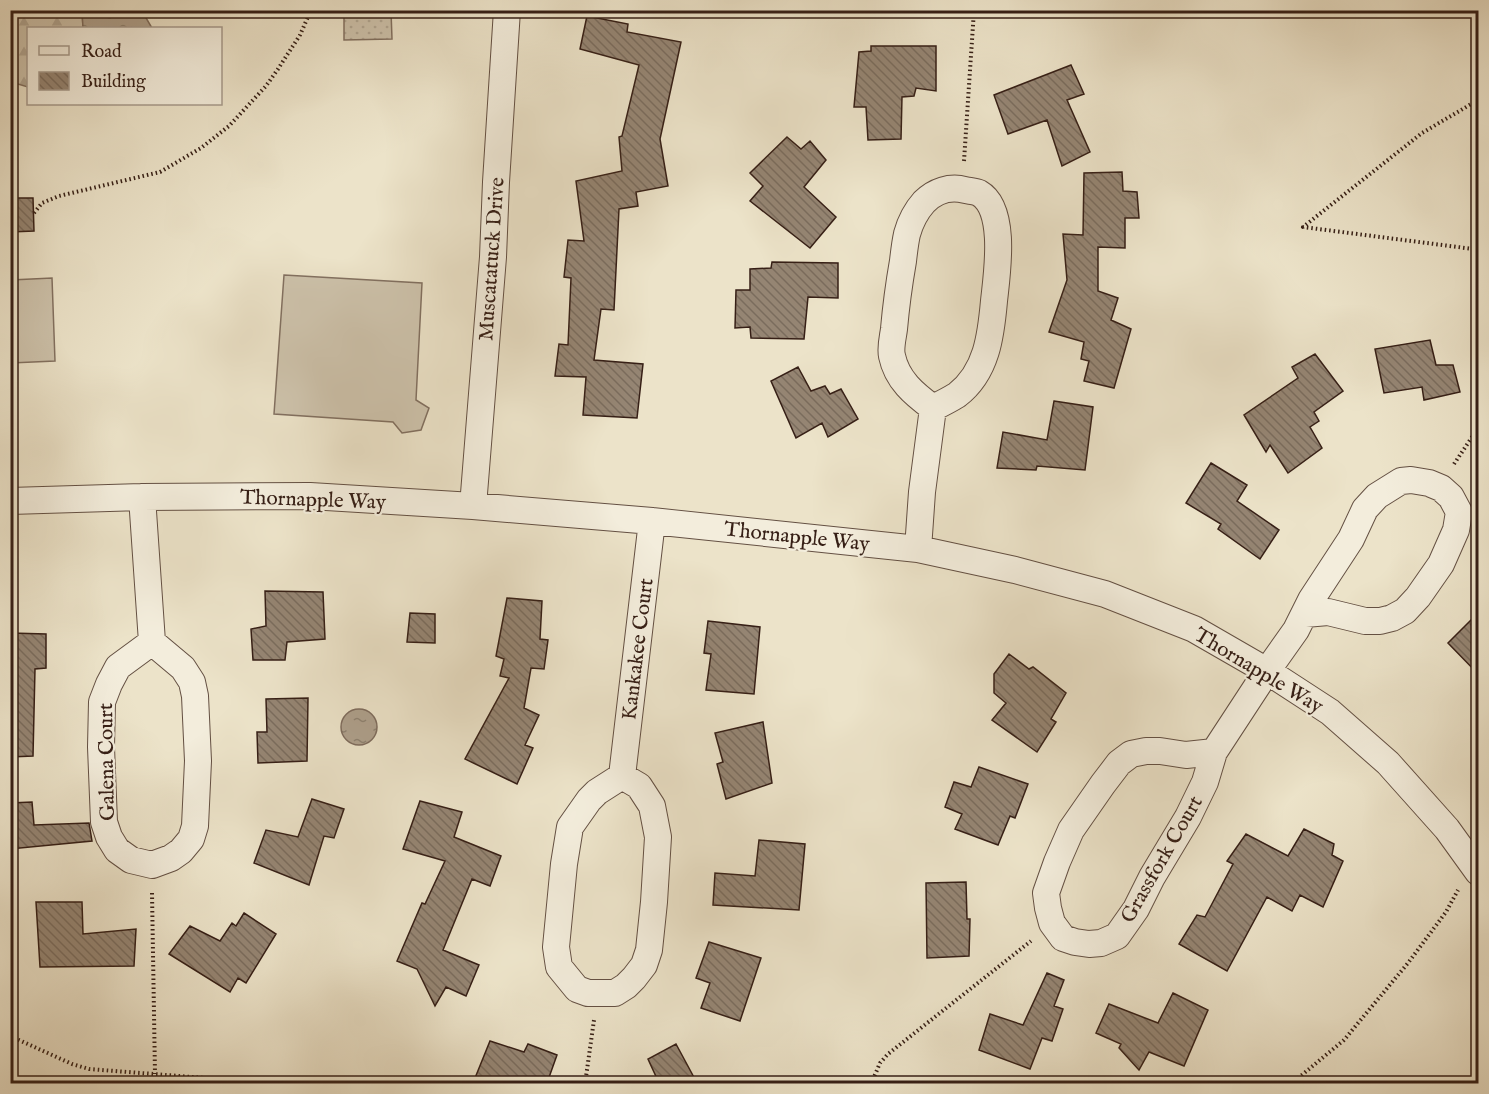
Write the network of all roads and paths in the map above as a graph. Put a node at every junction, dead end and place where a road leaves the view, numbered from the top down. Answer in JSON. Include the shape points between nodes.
{"nodes":[{"id":1,"x":311,"y":10,"type":"edge"},
{"id":2,"x":507,"y":10,"type":"edge"},
{"id":3,"x":974,"y":10,"type":"edge"},
{"id":4,"x":1479,"y":100,"type":"edge"},
{"id":5,"x":962,"y":189,"type":"junction"},
{"id":6,"x":34,"y":213,"type":"dead end"},
{"id":7,"x":1479,"y":254,"type":"edge"},
{"id":8,"x":933,"y":408,"type":"junction"},
{"id":9,"x":1479,"y":428,"type":"edge"},
{"id":10,"x":1439,"y":487,"type":"junction"},
{"id":11,"x":142,"y":497,"type":"junction"},
{"id":12,"x":10,"y":501,"type":"edge"},
{"id":13,"x":473,"y":506,"type":"junction"},
{"id":14,"x":652,"y":522,"type":"junction"},
{"id":15,"x":918,"y":549,"type":"junction"},
{"id":16,"x":1305,"y":614,"type":"junction"},
{"id":17,"x":152,"y":642,"type":"junction"},
{"id":18,"x":1267,"y":671,"type":"junction"},
{"id":19,"x":1214,"y":752,"type":"junction"},
{"id":20,"x":622,"y":776,"type":"junction"},
{"id":21,"x":152,"y":865,"type":"junction"},
{"id":22,"x":1476,"y":868,"type":"edge"},
{"id":23,"x":1052,"y":923,"type":"junction"},
{"id":24,"x":597,"y":993,"type":"junction"},
{"id":25,"x":10,"y":1036,"type":"edge"},
{"id":26,"x":155,"y":1074,"type":"junction"},
{"id":27,"x":239,"y":1083,"type":"edge"},
{"id":28,"x":585,"y":1083,"type":"edge"},
{"id":29,"x":871,"y":1083,"type":"edge"},
{"id":30,"x":1291,"y":1083,"type":"edge"}],
"edges":[{"from":1,"to":6,"type":"path","via":[[300,35],[266,86],[229,126],[201,148],[160,172],[59,196],[42,203]]},
{"from":2,"to":13,"type":"street","name":"Muscatatuck Drive"},
{"from":3,"to":5,"type":"path"},
{"from":4,"to":7,"type":"path","via":[[1422,133],[1303,226],[1473,249]]},
{"from":5,"to":8,"type":"street","via":[[979,194],[992,208],[997,228],[998,260],[990,338],[986,355],[968,384]]},
{"from":5,"to":8,"type":"street","via":[[940,191],[914,216],[896,298],[891,355],[910,390]]},
{"from":8,"to":15,"type":"street"},
{"from":9,"to":10,"type":"path"},
{"from":10,"to":16,"type":"street","name":"Grassfork Court","via":[[1401,481],[1377,496],[1365,509]]},
{"from":10,"to":16,"type":"street","via":[[1451,497],[1459,512],[1456,530],[1441,564],[1405,611],[1380,621],[1328,612]]},
{"from":11,"to":12,"type":"street","name":"Thornapple Way"},
{"from":11,"to":13,"type":"street","name":"Thornapple Way","via":[[310,496]]},
{"from":11,"to":17,"type":"street"},
{"from":13,"to":14,"type":"street","name":"Thornapple Way"},
{"from":14,"to":15,"type":"street","name":"Thornapple Way"},
{"from":14,"to":20,"type":"street","name":"Kankakee Court"},
{"from":15,"to":18,"type":"street","name":"Thornapple Way","via":[[1105,594],[1194,629]]},
{"from":16,"to":18,"type":"street","name":"Grassfork Court"},
{"from":17,"to":21,"type":"street","via":[[183,668],[192,682],[198,761],[195,826],[190,840],[182,851]]},
{"from":17,"to":21,"type":"street","name":"Galena Court","via":[[118,667],[102,702],[101,737],[104,822],[109,837],[117,850],[131,860]]},
{"from":18,"to":19,"type":"street","name":"Grassfork Court"},
{"from":18,"to":22,"type":"street","name":"Thornapple Way","via":[[1330,712],[1388,763],[1448,829]]},
{"from":19,"to":23,"type":"street","via":[[1186,755],[1146,751],[1131,754],[1119,763],[1071,830],[1057,862],[1046,893]]},
{"from":19,"to":23,"type":"street","name":"Grassfork Court","via":[[1188,817],[1117,936],[1101,943],[1075,942],[1064,938]]},
{"from":20,"to":24,"type":"street","via":[[639,786],[656,821],[658,855],[649,950],[644,965],[626,986],[615,993]]},
{"from":20,"to":24,"type":"street","via":[[589,800],[570,828],[564,864],[556,947],[559,967],[577,989]]},
{"from":21,"to":26,"type":"path"},
{"from":22,"to":30,"type":"path","via":[[1408,963],[1344,1040]]},
{"from":23,"to":29,"type":"path","via":[[888,1054]]},
{"from":24,"to":28,"type":"path"},
{"from":25,"to":26,"type":"path","via":[[89,1069]]},
{"from":26,"to":27,"type":"path"}]}
